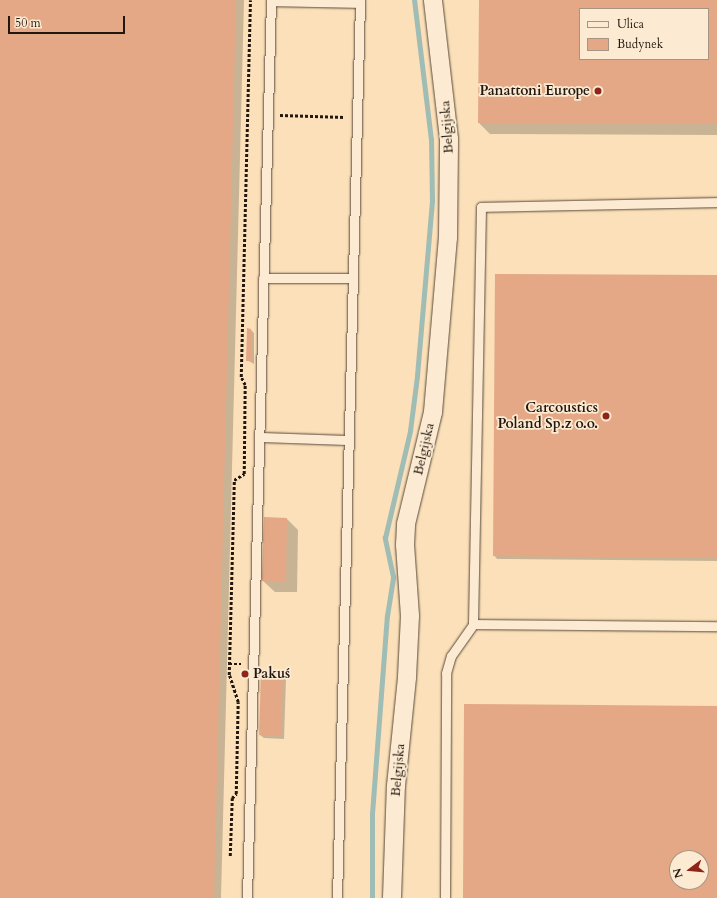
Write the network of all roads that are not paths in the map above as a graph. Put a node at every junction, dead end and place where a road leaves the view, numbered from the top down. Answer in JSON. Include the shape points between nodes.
{"nodes":[{"id":1,"x":433,"y":0,"type":"edge"},
{"id":2,"x":271,"y":1,"type":"edge"},
{"id":3,"x":360,"y":1,"type":"edge"},
{"id":4,"x":717,"y":202,"type":"edge"},
{"id":5,"x":263,"y":278,"type":"junction"},
{"id":6,"x":353,"y":278,"type":"junction"},
{"id":7,"x":259,"y":437,"type":"junction"},
{"id":8,"x":349,"y":440,"type":"junction"},
{"id":9,"x":474,"y":624,"type":"junction"},
{"id":10,"x":717,"y":626,"type":"edge"},
{"id":11,"x":247,"y":898,"type":"edge"},
{"id":12,"x":337,"y":898,"type":"edge"},
{"id":13,"x":392,"y":898,"type":"edge"},
{"id":14,"x":445,"y":898,"type":"edge"}],
"edges":[{"from":1,"to":13,"type":"street","name":"Belgijska","via":[[449,139],[448,238],[433,412],[406,524],[404,545],[410,616],[407,677],[396,786]]},
{"from":2,"to":3,"type":"lane"},
{"from":2,"to":5,"type":"lane"},
{"from":3,"to":6,"type":"lane"},
{"from":4,"to":9,"type":"lane","via":[[481,207]]},
{"from":5,"to":6,"type":"lane"},
{"from":5,"to":7,"type":"lane"},
{"from":6,"to":8,"type":"lane"},
{"from":7,"to":8,"type":"lane"},
{"from":7,"to":11,"type":"lane"},
{"from":8,"to":12,"type":"lane"},
{"from":9,"to":10,"type":"lane"},
{"from":9,"to":14,"type":"lane","via":[[451,656],[446,673]]}]}
